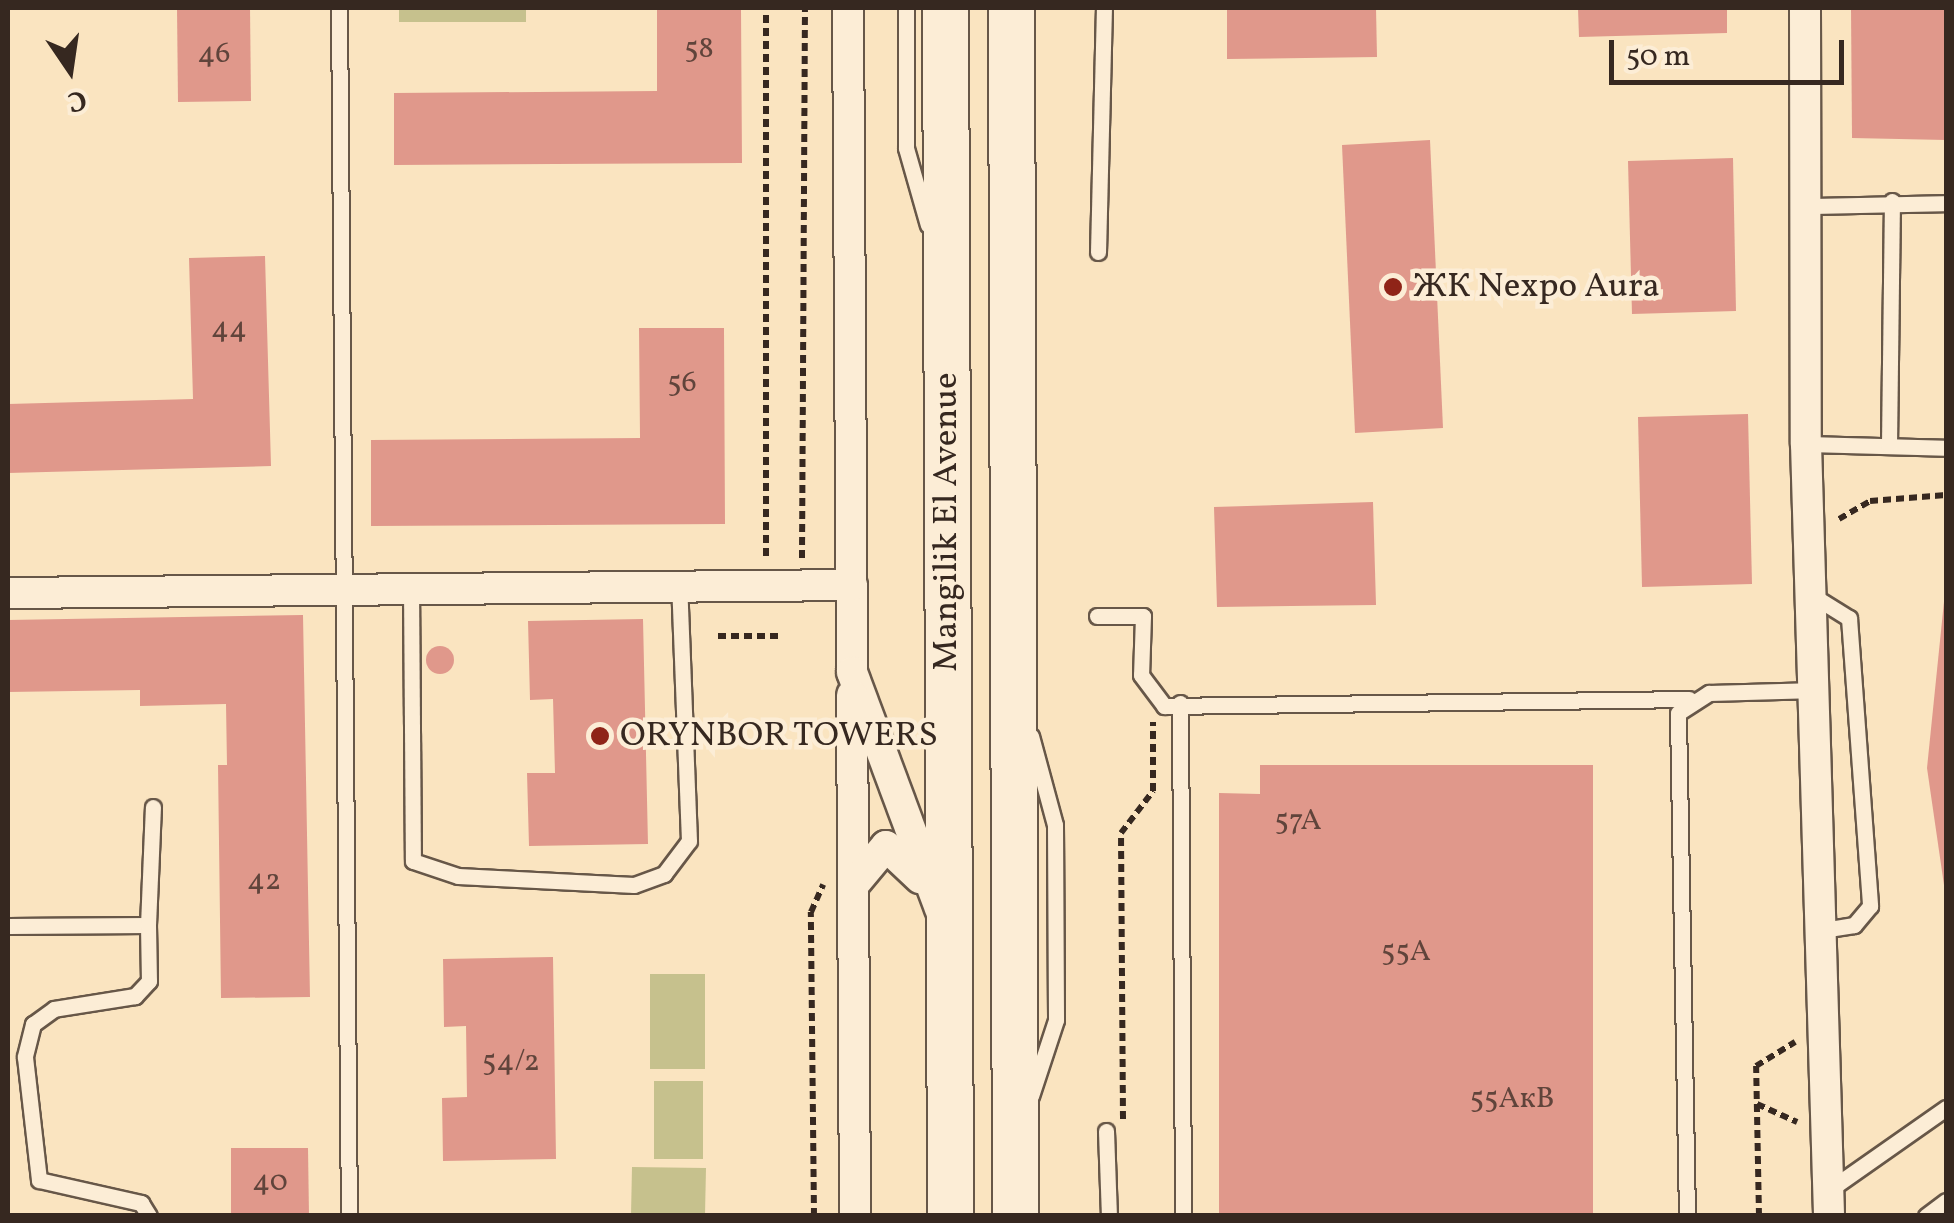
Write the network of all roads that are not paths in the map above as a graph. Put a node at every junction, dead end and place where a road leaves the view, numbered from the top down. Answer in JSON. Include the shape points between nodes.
{"nodes":[{"id":1,"x":339,"y":8,"type":"edge"},
{"id":2,"x":848,"y":8,"type":"edge"},
{"id":3,"x":906,"y":8,"type":"edge"},
{"id":4,"x":944,"y":8,"type":"edge"},
{"id":5,"x":1011,"y":8,"type":"edge"},
{"id":6,"x":1104,"y":8,"type":"edge"},
{"id":7,"x":1806,"y":8,"type":"edge"},
{"id":8,"x":1892,"y":201,"type":"junction"},
{"id":9,"x":1946,"y":203,"type":"edge"},
{"id":10,"x":1808,"y":206,"type":"junction"},
{"id":11,"x":1098,"y":252,"type":"dead end"},
{"id":12,"x":946,"y":289,"type":"junction"},
{"id":13,"x":1806,"y":444,"type":"junction"},
{"id":14,"x":1889,"y":445,"type":"junction"},
{"id":15,"x":1946,"y":448,"type":"edge"},
{"id":16,"x":411,"y":584,"type":"junction"},
{"id":17,"x":678,"y":584,"type":"junction"},
{"id":18,"x":852,"y":585,"type":"junction"},
{"id":19,"x":338,"y":588,"type":"junction"},
{"id":20,"x":8,"y":593,"type":"edge"},
{"id":21,"x":1815,"y":597,"type":"junction"},
{"id":22,"x":1097,"y":616,"type":"dead end"},
{"id":23,"x":852,"y":672,"type":"junction"},
{"id":24,"x":1817,"y":690,"type":"junction"},
{"id":25,"x":1689,"y":700,"type":"junction"},
{"id":26,"x":1180,"y":703,"type":"junction"},
{"id":27,"x":153,"y":807,"type":"dead end"},
{"id":28,"x":854,"y":885,"type":"junction"},
{"id":29,"x":148,"y":925,"type":"junction"},
{"id":30,"x":8,"y":926,"type":"edge"},
{"id":31,"x":1822,"y":930,"type":"junction"},
{"id":32,"x":949,"y":934,"type":"junction"},
{"id":33,"x":950,"y":1108,"type":"junction"},
{"id":34,"x":1946,"y":1108,"type":"edge"},
{"id":35,"x":1106,"y":1131,"type":"dead end"},
{"id":36,"x":1946,"y":1201,"type":"edge"},
{"id":37,"x":1829,"y":1203,"type":"edge"},
{"id":38,"x":148,"y":1216,"type":"edge"},
{"id":39,"x":349,"y":1216,"type":"edge"},
{"id":40,"x":856,"y":1216,"type":"edge"},
{"id":41,"x":935,"y":1216,"type":"edge"},
{"id":42,"x":950,"y":1216,"type":"edge"},
{"id":43,"x":1015,"y":1216,"type":"edge"},
{"id":44,"x":1108,"y":1216,"type":"edge"},
{"id":45,"x":1183,"y":1216,"type":"edge"},
{"id":46,"x":1687,"y":1216,"type":"edge"},
{"id":47,"x":1926,"y":1216,"type":"edge"}],
"edges":[{"from":1,"to":19,"type":"lane"},
{"from":2,"to":18,"type":"street"},
{"from":3,"to":12,"type":"lane","via":[[906,148]]},
{"from":4,"to":12,"type":"main road","name":"Mangilik El Avenue"},
{"from":5,"to":43,"type":"main road","name":"Mangilik El Avenue"},
{"from":6,"to":11,"type":"lane"},
{"from":7,"to":10,"type":"street"},
{"from":8,"to":9,"type":"lane"},
{"from":8,"to":10,"type":"lane"},
{"from":8,"to":14,"type":"lane"},
{"from":10,"to":13,"type":"street"},
{"from":12,"to":32,"type":"main road","name":"Mangilik El Avenue"},
{"from":13,"to":14,"type":"lane"},
{"from":13,"to":21,"type":"street"},
{"from":14,"to":15,"type":"lane"},
{"from":16,"to":17,"type":"street"},
{"from":16,"to":17,"type":"lane","via":[[413,862],[458,876],[634,886],[664,874],[690,841]]},
{"from":16,"to":19,"type":"street"},
{"from":17,"to":18,"type":"street"},
{"from":18,"to":23,"type":"street"},
{"from":19,"to":20,"type":"street"},
{"from":19,"to":39,"type":"lane"},
{"from":21,"to":24,"type":"street"},
{"from":21,"to":31,"type":"lane","via":[[1849,618],[1870,906],[1854,924]]},
{"from":22,"to":26,"type":"lane","via":[[1143,616],[1141,675],[1164,706]]},
{"from":23,"to":28,"type":"street"},
{"from":23,"to":32,"type":"street"},
{"from":24,"to":25,"type":"lane"},
{"from":24,"to":31,"type":"street"},
{"from":25,"to":26,"type":"lane"},
{"from":25,"to":46,"type":"lane","via":[[1675,732]]},
{"from":26,"to":45,"type":"lane"},
{"from":27,"to":29,"type":"lane"},
{"from":28,"to":32,"type":"street","via":[[873,852],[900,850]]},
{"from":28,"to":40,"type":"street"},
{"from":29,"to":30,"type":"lane"},
{"from":29,"to":38,"type":"lane","via":[[149,981],[135,996],[54,1009],[33,1024],[25,1057],[39,1180],[141,1203]]},
{"from":31,"to":37,"type":"street"},
{"from":32,"to":33,"type":"main road","name":"Mangilik El Avenue"},
{"from":33,"to":41,"type":"main road"},
{"from":33,"to":42,"type":"main road","name":"Mangilik El Avenue"},
{"from":34,"to":37,"type":"lane"},
{"from":35,"to":44,"type":"lane"},
{"from":36,"to":47,"type":"lane"}]}
